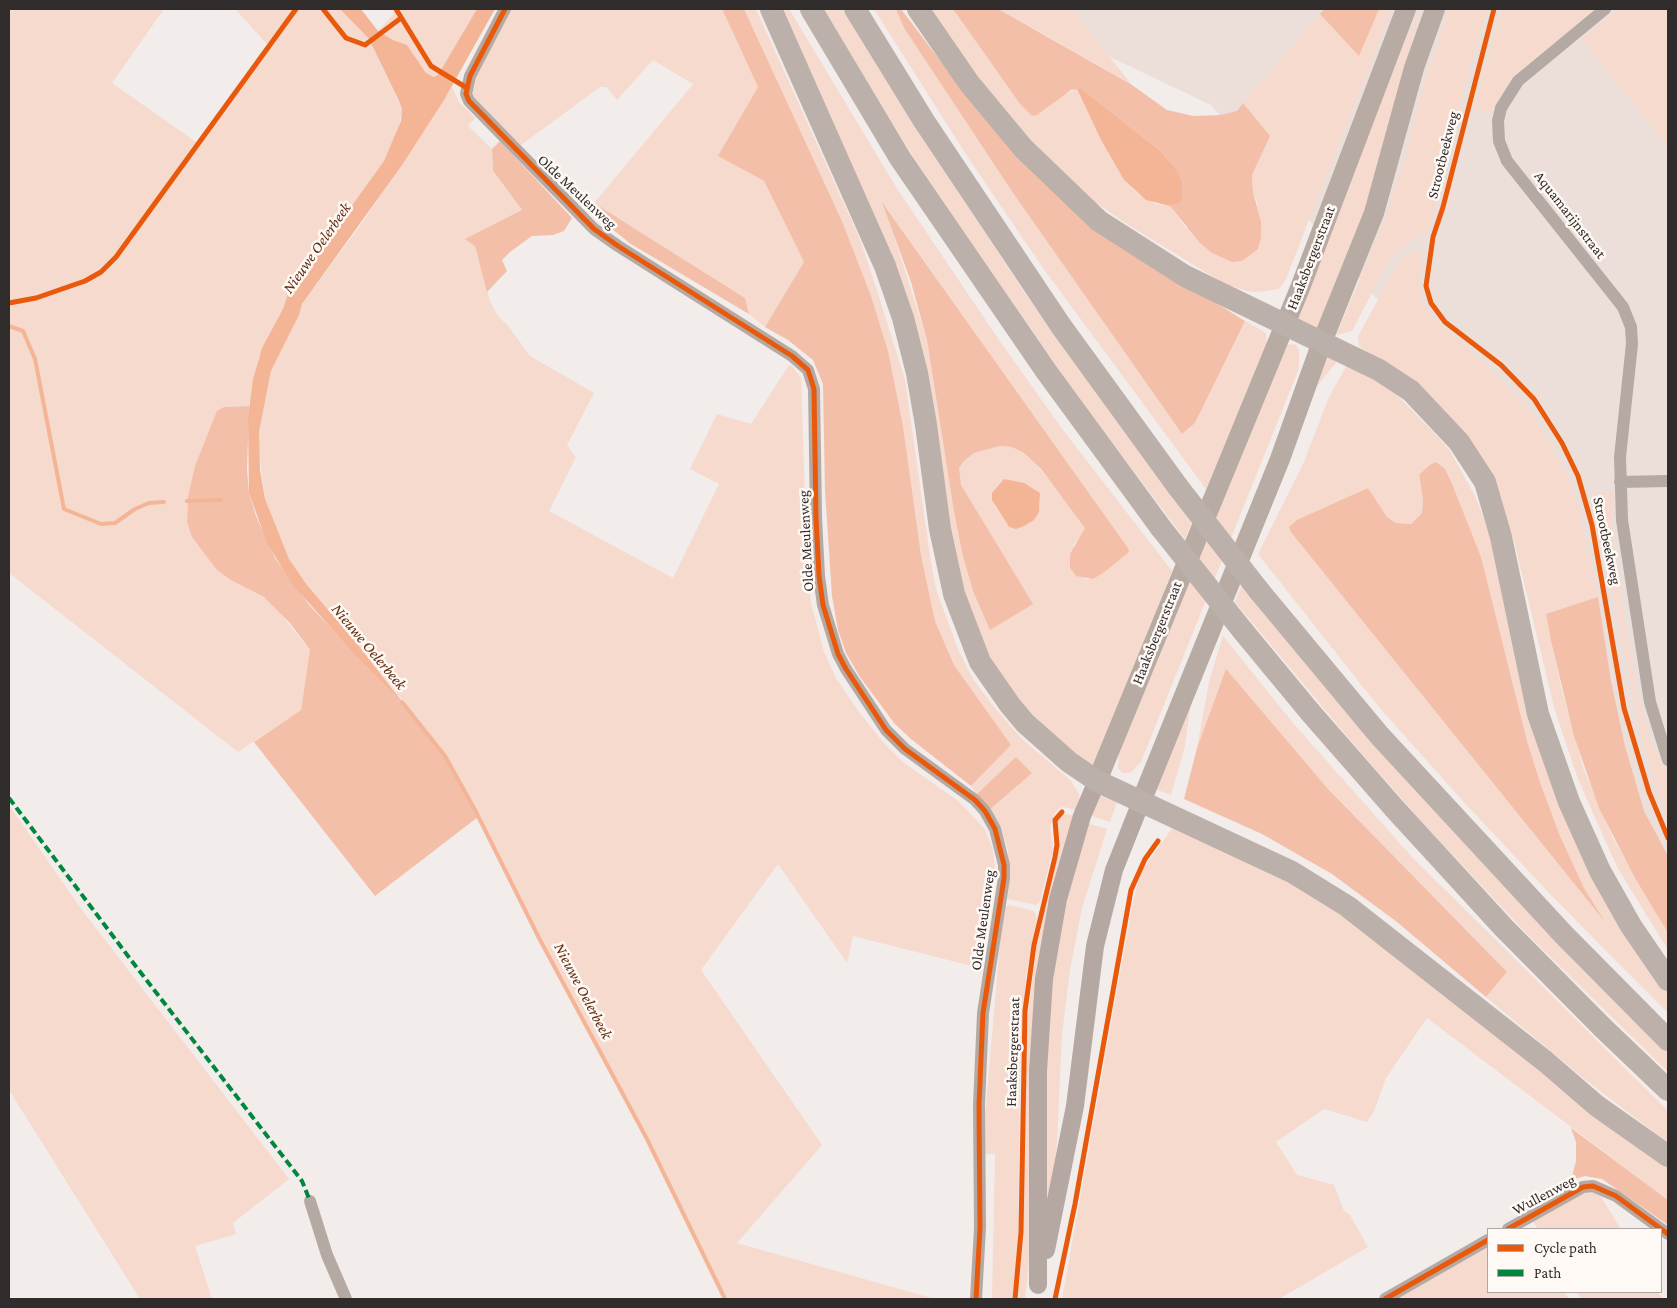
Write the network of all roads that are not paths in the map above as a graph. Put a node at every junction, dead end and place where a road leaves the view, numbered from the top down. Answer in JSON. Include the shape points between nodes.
{"nodes":[{"id":1,"x":505,"y":9,"type":"edge"},
{"id":2,"x":771,"y":9,"type":"edge"},
{"id":3,"x":811,"y":9,"type":"edge"},
{"id":4,"x":855,"y":9,"type":"edge"},
{"id":5,"x":918,"y":9,"type":"edge"},
{"id":6,"x":1406,"y":9,"type":"edge"},
{"id":7,"x":1435,"y":9,"type":"edge"},
{"id":8,"x":1605,"y":9,"type":"edge"},
{"id":9,"x":1285,"y":324,"type":"junction"},
{"id":10,"x":1322,"y":342,"type":"junction"},
{"id":11,"x":1668,"y":481,"type":"edge"},
{"id":12,"x":1620,"y":482,"type":"junction"},
{"id":13,"x":1668,"y":760,"type":"edge"},
{"id":14,"x":1097,"y":781,"type":"junction"},
{"id":15,"x":1141,"y":802,"type":"junction"},
{"id":16,"x":1668,"y":980,"type":"edge"},
{"id":17,"x":1668,"y":1040,"type":"edge"},
{"id":18,"x":1668,"y":1090,"type":"edge"},
{"id":19,"x":1668,"y":1156,"type":"edge"},
{"id":20,"x":310,"y":1201,"type":"dead end"},
{"id":21,"x":1510,"y":1228,"type":"edge"},
{"id":22,"x":1660,"y":1228,"type":"edge"},
{"id":23,"x":1487,"y":1241,"type":"edge"},
{"id":24,"x":1037,"y":1292,"type":"edge"},
{"id":25,"x":346,"y":1299,"type":"edge"},
{"id":26,"x":976,"y":1299,"type":"edge"},
{"id":27,"x":1385,"y":1299,"type":"edge"}],
"edges":[{"from":1,"to":26,"type":"street","name":"Olde Meulenweg","via":[[470,76],[466,94],[469,101],[594,229],[792,356],[808,370],[814,389],[819,576],[823,605],[838,654],[886,730],[905,749],[975,800],[995,829],[1004,878],[983,1012]]},
{"from":2,"to":14,"type":"highway","via":[[844,170],[885,266],[903,318],[917,374],[947,567],[971,641],[994,682],[1025,723],[1069,762]]},
{"from":3,"to":18,"type":"highway","bridge":true,"via":[[900,158],[1046,371],[1161,528],[1310,712],[1394,808],[1504,928]]},
{"from":4,"to":17,"type":"highway","bridge":true,"via":[[924,121],[1061,326],[1260,592],[1379,735],[1564,935]]},
{"from":5,"to":9,"type":"highway","via":[[969,83],[1023,148],[1099,221],[1185,276]]},
{"from":6,"to":9,"type":"main road","name":"Haaksbergerstraat"},
{"from":7,"to":10,"type":"main road","name":"Haaksbergerstraat","via":[[1414,68],[1374,213]]},
{"from":8,"to":12,"type":"street","name":"Aquamarijnstraat","via":[[1518,81],[1508,95],[1498,120],[1499,141],[1507,161],[1623,307],[1631,327]]},
{"from":9,"to":10,"type":"highway"},
{"from":9,"to":14,"type":"main road","name":"Haaksbergerstraat"},
{"from":10,"to":15,"type":"main road","name":"Haaksbergerstraat","via":[[1280,459]]},
{"from":10,"to":16,"type":"highway","via":[[1373,366],[1411,391],[1459,442],[1484,482],[1501,537],[1538,714],[1570,802],[1600,871],[1631,926]]},
{"from":11,"to":12,"type":"street"},
{"from":12,"to":13,"type":"street","name":"Aquamarijnstraat","via":[[1622,520],[1650,702]]},
{"from":14,"to":15,"type":"highway"},
{"from":14,"to":24,"type":"main road","name":"Haaksbergerstraat","via":[[1082,816],[1058,899],[1044,979],[1038,1071]]},
{"from":15,"to":19,"type":"highway","via":[[1292,872],[1347,906],[1597,1106]]},
{"from":15,"to":24,"type":"main road","name":"Haaksbergerstraat","via":[[1114,870],[1095,946],[1074,1106]]},
{"from":20,"to":25,"type":"street","via":[[327,1255]]},
{"from":21,"to":22,"type":"street","name":"Wullenweg","via":[[1583,1187],[1593,1186],[1616,1196]]},
{"from":23,"to":27,"type":"street"}]}
